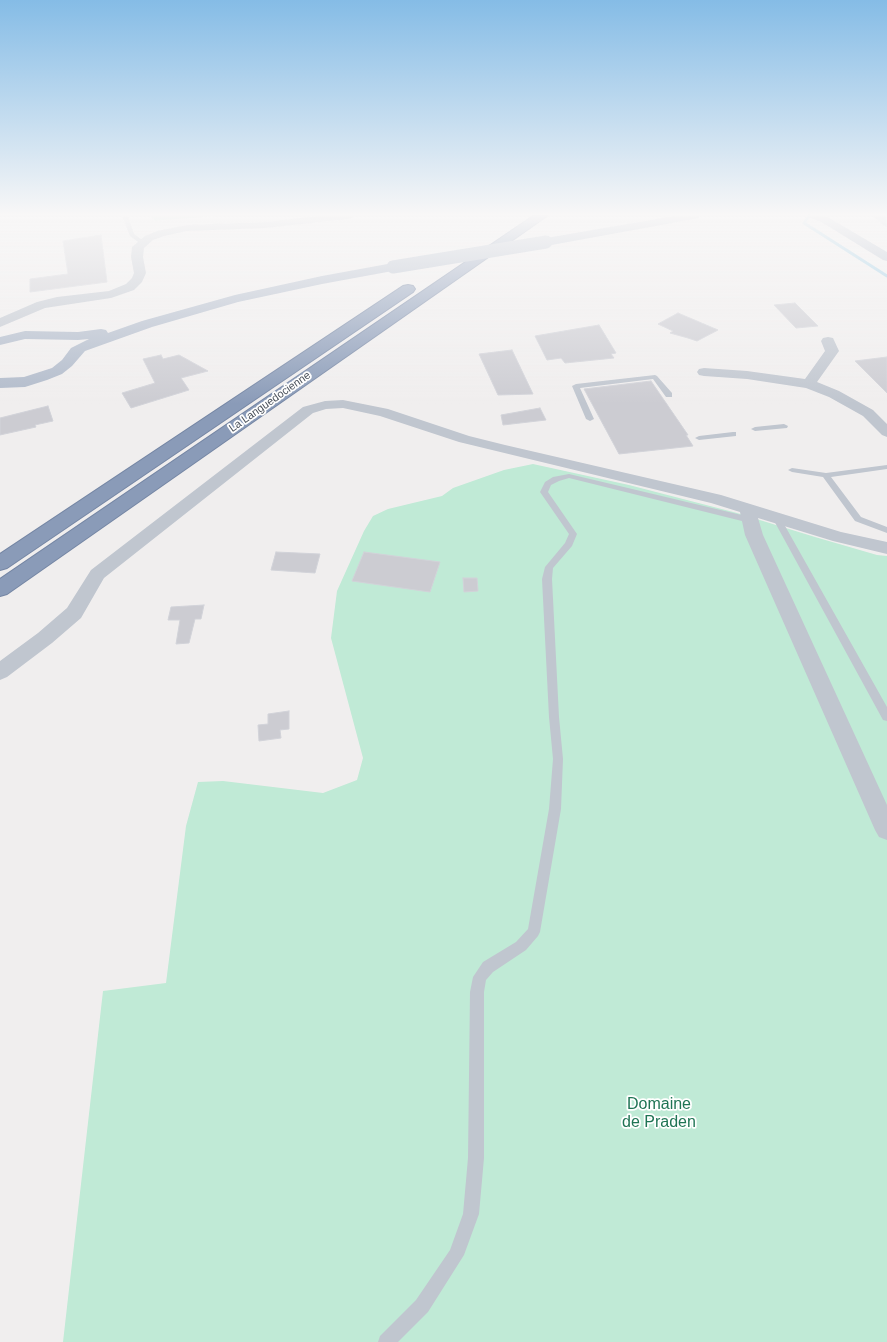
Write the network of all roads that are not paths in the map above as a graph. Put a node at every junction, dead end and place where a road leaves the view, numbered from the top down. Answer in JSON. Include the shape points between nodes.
{"nodes":[{"id":1,"x":137,"y":279,"type":"edge"},
{"id":2,"x":301,"y":279,"type":"edge"},
{"id":3,"x":327,"y":279,"type":"edge"},
{"id":4,"x":423,"y":279,"type":"edge"},
{"id":5,"x":450,"y":279,"type":"edge"},
{"id":6,"x":2,"y":322,"type":"edge"},
{"id":7,"x":42,"y":334,"type":"junction"},
{"id":8,"x":0,"y":341,"type":"edge"},
{"id":9,"x":828,"y":341,"type":"dead end"},
{"id":10,"x":72,"y":355,"type":"junction"},
{"id":11,"x":704,"y":372,"type":"dead end"},
{"id":12,"x":0,"y":383,"type":"edge"},
{"id":13,"x":809,"y":384,"type":"junction"},
{"id":14,"x":669,"y":395,"type":"dead end"},
{"id":15,"x":590,"y":419,"type":"dead end"},
{"id":16,"x":784,"y":426,"type":"dead end"},
{"id":17,"x":756,"y":429,"type":"dead end"},
{"id":18,"x":887,"y":432,"type":"edge"},
{"id":19,"x":733,"y":434,"type":"dead end"},
{"id":20,"x":699,"y":438,"type":"dead end"},
{"id":21,"x":887,"y":467,"type":"edge"},
{"id":22,"x":792,"y":470,"type":"dead end"},
{"id":23,"x":826,"y":475,"type":"junction"},
{"id":24,"x":749,"y":514,"type":"junction"},
{"id":25,"x":776,"y":517,"type":"junction"},
{"id":26,"x":887,"y":530,"type":"edge"},
{"id":27,"x":887,"y":548,"type":"edge"},
{"id":28,"x":0,"y":563,"type":"edge"},
{"id":29,"x":0,"y":590,"type":"edge"},
{"id":30,"x":0,"y":672,"type":"edge"},
{"id":31,"x":887,"y":717,"type":"edge"},
{"id":32,"x":887,"y":830,"type":"edge"},
{"id":33,"x":386,"y":1342,"type":"edge"}],
"edges":[{"from":1,"to":6,"type":"street","via":[[130,287],[111,294],[56,301]]},
{"from":2,"to":7,"type":"main road","via":[[187,307],[100,333],[78,336]]},
{"from":3,"to":10,"type":"main road","via":[[205,307],[102,339],[80,348]]},
{"from":4,"to":28,"type":"highway","name":"La Languedocienne"},
{"from":5,"to":29,"type":"highway","name":"La Languedocienne"},
{"from":6,"to":7,"type":"street","via":[[19,324],[27,332]]},
{"from":7,"to":8,"type":"main road"},
{"from":7,"to":10,"type":"main road","via":[[70,343]]},
{"from":9,"to":13,"type":"street","via":[[832,351]]},
{"from":10,"to":12,"type":"main road","via":[[62,367],[42,377],[25,382]]},
{"from":11,"to":13,"type":"street"},
{"from":13,"to":18,"type":"street","via":[[834,394],[868,413]]},
{"from":14,"to":15,"type":"lane","via":[[655,377],[576,386]]},
{"from":16,"to":17,"type":"lane"},
{"from":19,"to":20,"type":"lane"},
{"from":21,"to":23,"type":"lane"},
{"from":22,"to":23,"type":"lane"},
{"from":23,"to":26,"type":"lane","via":[[858,519]]},
{"from":24,"to":25,"type":"street"},
{"from":24,"to":30,"type":"street","via":[[653,483],[503,449],[372,410],[343,404],[320,406],[308,410],[97,574],[74,613]]},
{"from":24,"to":32,"type":"street","via":[[754,535]]},
{"from":24,"to":33,"type":"lane","via":[[569,476],[548,484],[544,492],[573,534],[569,544],[549,567],[547,579],[558,759],[555,809],[534,932],[521,946],[488,967],[480,976],[477,992],[476,1158],[471,1214],[456,1255],[422,1306]]},
{"from":25,"to":27,"type":"street"},
{"from":25,"to":31,"type":"lane"}]}
